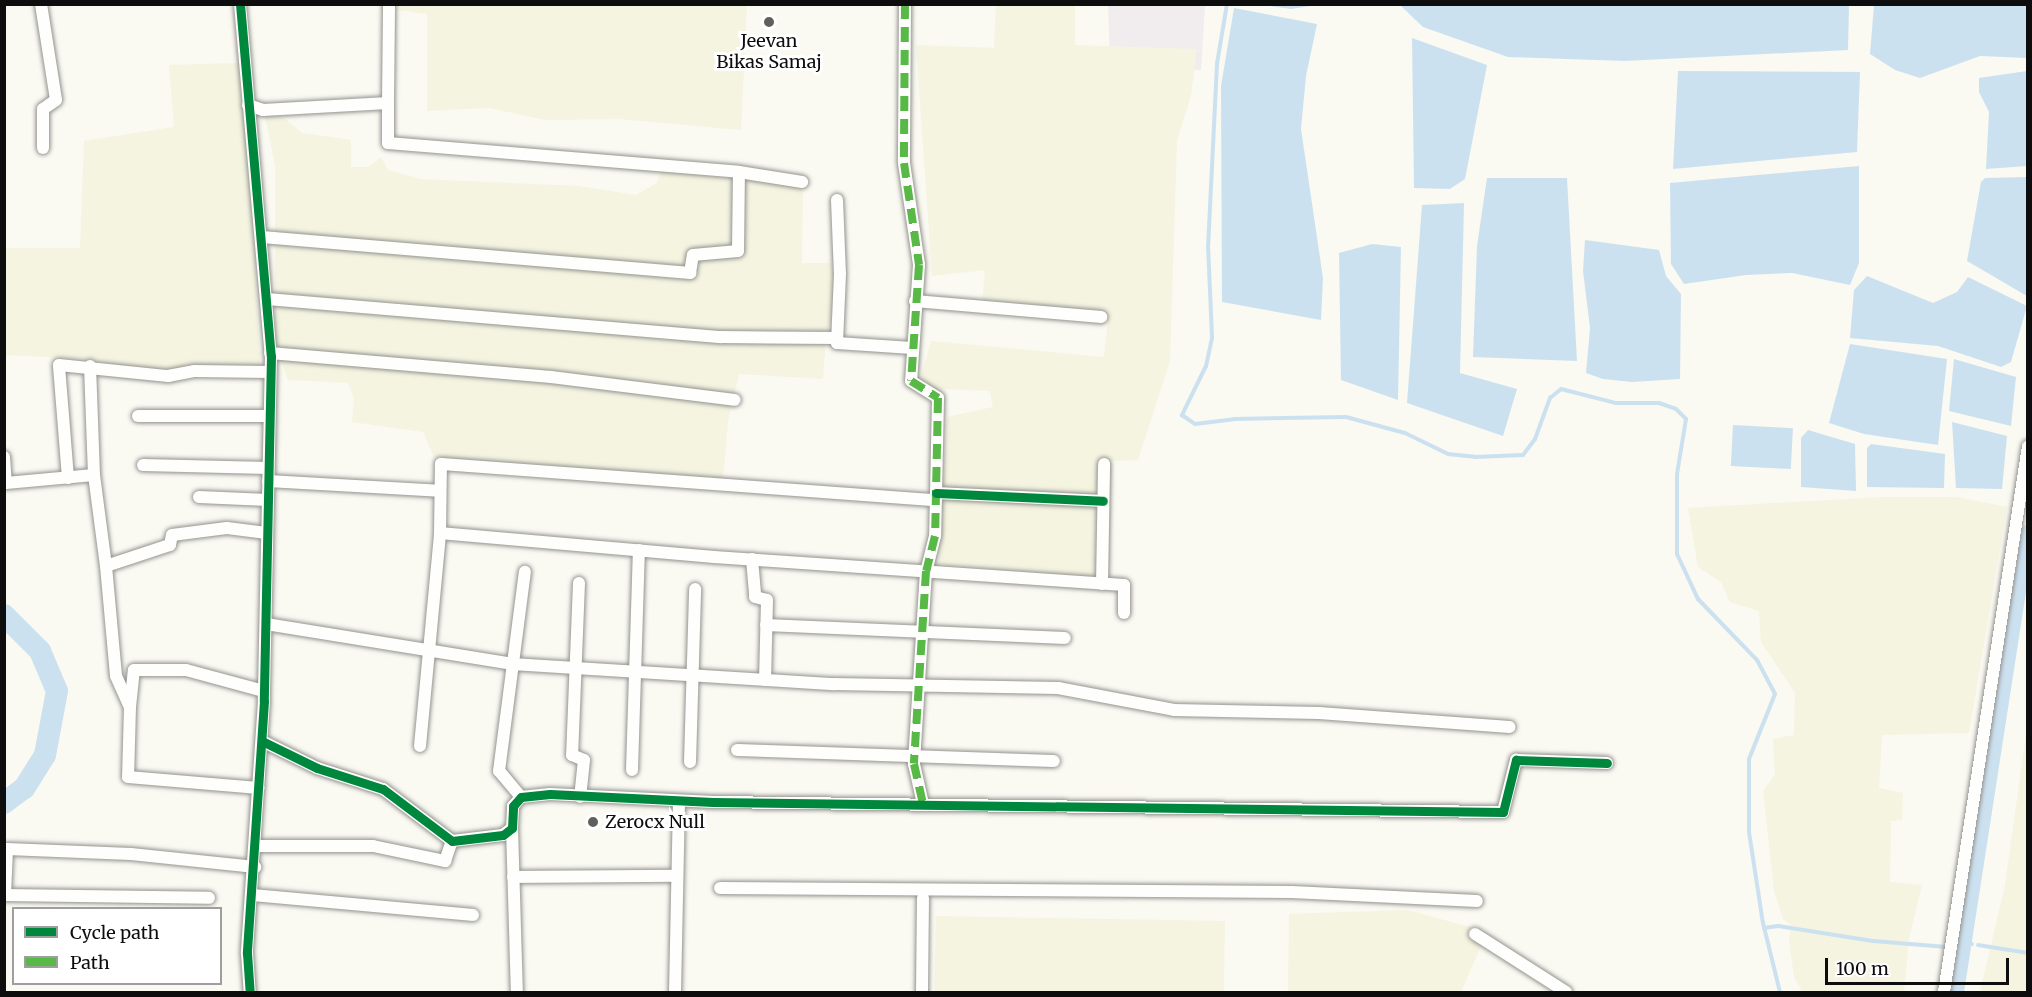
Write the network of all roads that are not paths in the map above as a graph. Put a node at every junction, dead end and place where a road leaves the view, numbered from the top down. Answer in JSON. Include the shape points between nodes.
{"nodes":[{"id":1,"x":41,"y":4,"type":"edge"},
{"id":2,"x":240,"y":4,"type":"edge"},
{"id":3,"x":389,"y":4,"type":"edge"},
{"id":4,"x":906,"y":4,"type":"edge"},
{"id":5,"x":388,"y":103,"type":"junction"},
{"id":6,"x":248,"y":105,"type":"junction"},
{"id":7,"x":43,"y":148,"type":"dead end"},
{"id":8,"x":739,"y":172,"type":"junction"},
{"id":9,"x":802,"y":182,"type":"dead end"},
{"id":10,"x":837,"y":201,"type":"dead end"},
{"id":11,"x":262,"y":237,"type":"junction"},
{"id":12,"x":267,"y":299,"type":"junction"},
{"id":13,"x":915,"y":301,"type":"junction"},
{"id":14,"x":1101,"y":317,"type":"dead end"},
{"id":15,"x":837,"y":338,"type":"junction"},
{"id":16,"x":912,"y":348,"type":"junction"},
{"id":17,"x":270,"y":352,"type":"junction"},
{"id":18,"x":90,"y":366,"type":"junction"},
{"id":19,"x":270,"y":372,"type":"junction"},
{"id":20,"x":735,"y":400,"type":"dead end"},
{"id":21,"x":138,"y":416,"type":"dead end"},
{"id":22,"x":269,"y":416,"type":"junction"},
{"id":23,"x":2028,"y":446,"type":"edge"},
{"id":24,"x":4,"y":457,"type":"edge"},
{"id":25,"x":1104,"y":464,"type":"dead end"},
{"id":26,"x":143,"y":465,"type":"dead end"},
{"id":27,"x":268,"y":468,"type":"junction"},
{"id":28,"x":94,"y":475,"type":"junction"},
{"id":29,"x":68,"y":478,"type":"junction"},
{"id":30,"x":268,"y":481,"type":"junction"},
{"id":31,"x":439,"y":491,"type":"junction"},
{"id":32,"x":936,"y":496,"type":"junction"},
{"id":33,"x":199,"y":497,"type":"dead end"},
{"id":34,"x":268,"y":500,"type":"junction"},
{"id":35,"x":1103,"y":501,"type":"junction"},
{"id":36,"x":267,"y":533,"type":"junction"},
{"id":37,"x":440,"y":533,"type":"junction"},
{"id":38,"x":639,"y":550,"type":"junction"},
{"id":39,"x":752,"y":559,"type":"junction"},
{"id":40,"x":106,"y":566,"type":"junction"},
{"id":41,"x":926,"y":571,"type":"junction"},
{"id":42,"x":525,"y":572,"type":"dead end"},
{"id":43,"x":579,"y":583,"type":"dead end"},
{"id":44,"x":1102,"y":584,"type":"junction"},
{"id":45,"x":695,"y":589,"type":"dead end"},
{"id":46,"x":1124,"y":613,"type":"dead end"},
{"id":47,"x":266,"y":624,"type":"junction"},
{"id":48,"x":766,"y":625,"type":"junction"},
{"id":49,"x":922,"y":634,"type":"junction"},
{"id":50,"x":1065,"y":638,"type":"dead end"},
{"id":51,"x":428,"y":651,"type":"junction"},
{"id":52,"x":512,"y":664,"type":"junction"},
{"id":53,"x":573,"y":668,"type":"junction"},
{"id":54,"x":634,"y":672,"type":"junction"},
{"id":55,"x":691,"y":677,"type":"junction"},
{"id":56,"x":765,"y":680,"type":"junction"},
{"id":57,"x":921,"y":687,"type":"junction"},
{"id":58,"x":264,"y":692,"type":"junction"},
{"id":59,"x":130,"y":707,"type":"junction"},
{"id":60,"x":1509,"y":726,"type":"dead end"},
{"id":61,"x":262,"y":741,"type":"junction"},
{"id":62,"x":420,"y":746,"type":"dead end"},
{"id":63,"x":737,"y":750,"type":"dead end"},
{"id":64,"x":915,"y":755,"type":"junction"},
{"id":65,"x":1054,"y":760,"type":"dead end"},
{"id":66,"x":690,"y":762,"type":"dead end"},
{"id":67,"x":1607,"y":764,"type":"dead end"},
{"id":68,"x":632,"y":770,"type":"dead end"},
{"id":69,"x":260,"y":788,"type":"junction"},
{"id":70,"x":580,"y":797,"type":"junction"},
{"id":71,"x":521,"y":798,"type":"junction"},
{"id":72,"x":679,"y":801,"type":"junction"},
{"id":73,"x":923,"y":804,"type":"junction"},
{"id":74,"x":512,"y":828,"type":"junction"},
{"id":75,"x":452,"y":841,"type":"junction"},
{"id":76,"x":256,"y":846,"type":"junction"},
{"id":77,"x":255,"y":867,"type":"junction"},
{"id":78,"x":675,"y":876,"type":"junction"},
{"id":79,"x":513,"y":877,"type":"junction"},
{"id":80,"x":720,"y":888,"type":"dead end"},
{"id":81,"x":5,"y":895,"type":"edge"},
{"id":82,"x":253,"y":895,"type":"junction"},
{"id":83,"x":209,"y":898,"type":"dead end"},
{"id":84,"x":923,"y":898,"type":"dead end"},
{"id":85,"x":1477,"y":901,"type":"dead end"},
{"id":86,"x":473,"y":915,"type":"dead end"},
{"id":87,"x":1475,"y":934,"type":"dead end"},
{"id":88,"x":250,"y":993,"type":"edge"},
{"id":89,"x":517,"y":993,"type":"edge"},
{"id":90,"x":675,"y":993,"type":"edge"},
{"id":91,"x":922,"y":993,"type":"edge"},
{"id":92,"x":1566,"y":993,"type":"edge"},
{"id":93,"x":1944,"y":993,"type":"edge"}],
"edges":[{"from":1,"to":7,"type":"street","via":[[56,100],[43,109]]},
{"from":2,"to":6,"type":"street"},
{"from":3,"to":5,"type":"street"},
{"from":4,"to":13,"type":"street","via":[[902,126],[907,195],[919,265]]},
{"from":5,"to":6,"type":"street","via":[[263,110]]},
{"from":5,"to":8,"type":"street","via":[[388,143]]},
{"from":6,"to":11,"type":"street"},
{"from":8,"to":9,"type":"street"},
{"from":8,"to":11,"type":"street","via":[[738,251],[693,255],[690,273]]},
{"from":10,"to":15,"type":"street"},
{"from":11,"to":12,"type":"street"},
{"from":12,"to":15,"type":"street","via":[[721,337]]},
{"from":12,"to":17,"type":"street"},
{"from":13,"to":14,"type":"street"},
{"from":13,"to":16,"type":"street"},
{"from":15,"to":16,"type":"street","via":[[837,343]]},
{"from":16,"to":32,"type":"street","via":[[911,381],[938,398]]},
{"from":17,"to":19,"type":"street"},
{"from":17,"to":20,"type":"street","via":[[551,377]]},
{"from":18,"to":19,"type":"street","via":[[168,376],[194,371]]},
{"from":18,"to":28,"type":"street"},
{"from":18,"to":29,"type":"street","via":[[59,365]]},
{"from":19,"to":22,"type":"street"},
{"from":21,"to":22,"type":"street"},
{"from":22,"to":27,"type":"street"},
{"from":23,"to":93,"type":"street"},
{"from":24,"to":29,"type":"street","via":[[6,483]]},
{"from":25,"to":35,"type":"street"},
{"from":26,"to":27,"type":"street"},
{"from":27,"to":30,"type":"street"},
{"from":28,"to":29,"type":"street"},
{"from":28,"to":40,"type":"street"},
{"from":30,"to":31,"type":"street"},
{"from":30,"to":34,"type":"street"},
{"from":31,"to":32,"type":"street","via":[[441,464]]},
{"from":31,"to":37,"type":"street"},
{"from":32,"to":35,"type":"street"},
{"from":32,"to":41,"type":"street","via":[[934,536]]},
{"from":33,"to":34,"type":"street"},
{"from":34,"to":36,"type":"street"},
{"from":35,"to":44,"type":"street"},
{"from":36,"to":40,"type":"street","via":[[227,528],[172,535],[170,544]]},
{"from":36,"to":47,"type":"street"},
{"from":37,"to":38,"type":"street"},
{"from":37,"to":51,"type":"street"},
{"from":38,"to":39,"type":"street"},
{"from":38,"to":54,"type":"street"},
{"from":39,"to":41,"type":"street"},
{"from":39,"to":48,"type":"street","via":[[755,597],[767,600]]},
{"from":40,"to":59,"type":"street","via":[[116,676]]},
{"from":41,"to":44,"type":"street"},
{"from":41,"to":49,"type":"street"},
{"from":42,"to":52,"type":"street"},
{"from":43,"to":53,"type":"street"},
{"from":44,"to":46,"type":"street","via":[[1124,585]]},
{"from":45,"to":55,"type":"street"},
{"from":47,"to":51,"type":"street"},
{"from":47,"to":58,"type":"street"},
{"from":48,"to":49,"type":"street"},
{"from":48,"to":56,"type":"street"},
{"from":49,"to":50,"type":"street"},
{"from":49,"to":57,"type":"street"},
{"from":51,"to":52,"type":"street"},
{"from":51,"to":62,"type":"street"},
{"from":52,"to":53,"type":"street"},
{"from":52,"to":71,"type":"street","via":[[499,771]]},
{"from":53,"to":54,"type":"street"},
{"from":53,"to":70,"type":"street","via":[[572,755],[584,760]]},
{"from":54,"to":55,"type":"street"},
{"from":54,"to":68,"type":"street"},
{"from":55,"to":56,"type":"street"},
{"from":55,"to":66,"type":"street"},
{"from":56,"to":57,"type":"street"},
{"from":57,"to":60,"type":"street","via":[[1058,688],[1174,710],[1319,712]]},
{"from":57,"to":64,"type":"street"},
{"from":58,"to":59,"type":"street","via":[[186,670],[134,670]]},
{"from":58,"to":61,"type":"street"},
{"from":59,"to":69,"type":"street","via":[[128,777]]},
{"from":61,"to":69,"type":"street"},
{"from":61,"to":75,"type":"street","via":[[317,768],[383,789]]},
{"from":63,"to":64,"type":"street"},
{"from":64,"to":65,"type":"street"},
{"from":64,"to":73,"type":"street"},
{"from":67,"to":73,"type":"street","via":[[1516,760],[1503,812]]},
{"from":69,"to":76,"type":"street"},
{"from":70,"to":71,"type":"street"},
{"from":70,"to":72,"type":"street"},
{"from":71,"to":74,"type":"street","via":[[513,806]]},
{"from":72,"to":73,"type":"street"},
{"from":72,"to":78,"type":"street"},
{"from":74,"to":75,"type":"street","via":[[481,840]]},
{"from":74,"to":79,"type":"street"},
{"from":75,"to":76,"type":"street","via":[[445,861],[373,846]]},
{"from":76,"to":77,"type":"street"},
{"from":77,"to":81,"type":"street","via":[[176,858],[7,849]]},
{"from":77,"to":82,"type":"street"},
{"from":78,"to":79,"type":"street"},
{"from":78,"to":90,"type":"street"},
{"from":79,"to":89,"type":"street"},
{"from":80,"to":85,"type":"street","via":[[1292,892]]},
{"from":81,"to":83,"type":"street"},
{"from":82,"to":86,"type":"street"},
{"from":82,"to":88,"type":"street","via":[[248,953]]},
{"from":84,"to":91,"type":"street"},
{"from":87,"to":92,"type":"street"}]}
